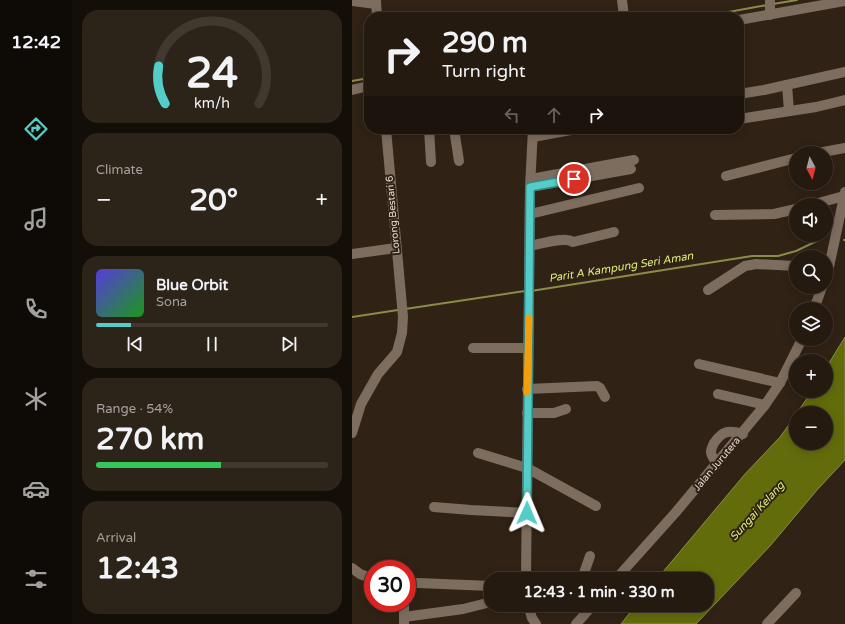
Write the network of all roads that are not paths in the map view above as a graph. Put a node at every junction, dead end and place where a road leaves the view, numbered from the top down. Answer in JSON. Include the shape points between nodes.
{"nodes":[{"id":1,"x":622,"y":0,"type":"edge"},
{"id":2,"x":352,"y":1,"type":"edge"},
{"id":3,"x":845,"y":1,"type":"edge"},
{"id":4,"x":376,"y":2,"type":"edge"},
{"id":5,"x":770,"y":8,"type":"edge"},
{"id":6,"x":377,"y":12,"type":"edge"},
{"id":7,"x":623,"y":12,"type":"edge"},
{"id":8,"x":744,"y":18,"type":"edge"},
{"id":9,"x":845,"y":72,"type":"edge"},
{"id":10,"x":787,"y":85,"type":"junction"},
{"id":11,"x":364,"y":87,"type":"edge"},
{"id":12,"x":352,"y":90,"type":"edge"},
{"id":13,"x":744,"y":93,"type":"edge"},
{"id":14,"x":845,"y":100,"type":"edge"},
{"id":15,"x":789,"y":111,"type":"junction"},
{"id":16,"x":744,"y":118,"type":"edge"},
{"id":17,"x":386,"y":134,"type":"edge"},
{"id":18,"x":429,"y":134,"type":"edge"},
{"id":19,"x":455,"y":134,"type":"edge"},
{"id":20,"x":533,"y":134,"type":"edge"},
{"id":21,"x":845,"y":148,"type":"edge"},
{"id":22,"x":833,"y":150,"type":"edge"},
{"id":23,"x":789,"y":160,"type":"edge"},
{"id":24,"x":459,"y":161,"type":"dead end"},
{"id":25,"x":432,"y":162,"type":"dead end"},
{"id":26,"x":633,"y":164,"type":"dead end"},
{"id":27,"x":726,"y":176,"type":"dead end"},
{"id":28,"x":531,"y":183,"type":"junction"},
{"id":29,"x":639,"y":188,"type":"dead end"},
{"id":30,"x":845,"y":194,"type":"edge"},
{"id":31,"x":833,"y":198,"type":"edge"},
{"id":32,"x":789,"y":211,"type":"edge"},
{"id":33,"x":530,"y":214,"type":"junction"},
{"id":34,"x":715,"y":215,"type":"dead end"},
{"id":35,"x":614,"y":232,"type":"dead end"},
{"id":36,"x":530,"y":246,"type":"junction"},
{"id":37,"x":396,"y":248,"type":"junction"},
{"id":38,"x":832,"y":250,"type":"edge"},
{"id":39,"x":352,"y":254,"type":"edge"},
{"id":40,"x":789,"y":266,"type":"edge"},
{"id":41,"x":708,"y":290,"type":"dead end"},
{"id":42,"x":798,"y":346,"type":"edge"},
{"id":43,"x":473,"y":348,"type":"dead end"},
{"id":44,"x":528,"y":348,"type":"junction"},
{"id":45,"x":698,"y":364,"type":"dead end"},
{"id":46,"x":780,"y":383,"type":"junction"},
{"id":47,"x":527,"y":389,"type":"junction"},
{"id":48,"x":718,"y":394,"type":"dead end"},
{"id":49,"x":605,"y":397,"type":"dead end"},
{"id":50,"x":765,"y":405,"type":"junction"},
{"id":51,"x":566,"y":409,"type":"dead end"},
{"id":52,"x":527,"y":412,"type":"junction"},
{"id":53,"x":352,"y":433,"type":"edge"},
{"id":54,"x":743,"y":434,"type":"junction"},
{"id":55,"x":478,"y":453,"type":"dead end"},
{"id":56,"x":717,"y":464,"type":"junction"},
{"id":57,"x":527,"y":468,"type":"junction"},
{"id":58,"x":596,"y":506,"type":"dead end"},
{"id":59,"x":434,"y":507,"type":"dead end"},
{"id":60,"x":527,"y":513,"type":"junction"},
{"id":61,"x":590,"y":556,"type":"dead end"},
{"id":62,"x":352,"y":568,"type":"edge"},
{"id":63,"x":526,"y":572,"type":"edge"},
{"id":64,"x":585,"y":572,"type":"edge"},
{"id":65,"x":622,"y":572,"type":"edge"},
{"id":66,"x":364,"y":576,"type":"edge"},
{"id":67,"x":418,"y":583,"type":"dead end"},
{"id":68,"x":484,"y":586,"type":"edge"},
{"id":69,"x":796,"y":593,"type":"dead end"},
{"id":70,"x":484,"y":604,"type":"edge"},
{"id":71,"x":530,"y":612,"type":"edge"},
{"id":72,"x":587,"y":612,"type":"edge"},
{"id":73,"x":404,"y":621,"type":"edge"},
{"id":74,"x":536,"y":624,"type":"edge"},
{"id":75,"x":576,"y":624,"type":"edge"},
{"id":76,"x":767,"y":624,"type":"edge"}],
"edges":[{"from":1,"to":7,"type":"street"},
{"from":2,"to":4,"type":"street"},
{"from":3,"to":5,"type":"street"},
{"from":4,"to":6,"type":"street"},
{"from":5,"to":8,"type":"street"},
{"from":9,"to":10,"type":"street"},
{"from":10,"to":13,"type":"street"},
{"from":10,"to":15,"type":"street"},
{"from":11,"to":12,"type":"street"},
{"from":14,"to":15,"type":"street"},
{"from":15,"to":16,"type":"street"},
{"from":17,"to":37,"type":"street","name":"Lorong Bestari 6"},
{"from":18,"to":25,"type":"street"},
{"from":19,"to":24,"type":"street"},
{"from":20,"to":28,"type":"street"},
{"from":21,"to":22,"type":"street"},
{"from":23,"to":27,"type":"street"},
{"from":26,"to":28,"type":"street"},
{"from":28,"to":33,"type":"street"},
{"from":29,"to":33,"type":"street"},
{"from":30,"to":31,"type":"street"},
{"from":30,"to":38,"type":"street"},
{"from":32,"to":34,"type":"street","via":[[774,214]]},
{"from":33,"to":36,"type":"street"},
{"from":35,"to":36,"type":"street","via":[[573,242],[569,239]]},
{"from":36,"to":44,"type":"street"},
{"from":37,"to":39,"type":"street"},
{"from":37,"to":53,"type":"street","name":"Lorong Bestari 6","via":[[402,300],[402,333],[397,352],[378,374],[361,404]]},
{"from":40,"to":41,"type":"street","via":[[745,266]]},
{"from":42,"to":46,"type":"street","name":"Jalan Jurutera"},
{"from":43,"to":44,"type":"street"},
{"from":44,"to":47,"type":"street"},
{"from":45,"to":46,"type":"street"},
{"from":46,"to":50,"type":"street","name":"Jalan Jurutera"},
{"from":47,"to":49,"type":"street","via":[[597,386]]},
{"from":47,"to":52,"type":"street"},
{"from":48,"to":50,"type":"street"},
{"from":50,"to":54,"type":"street","name":"Jalan Jurutera"},
{"from":51,"to":52,"type":"street","via":[[554,413]]},
{"from":52,"to":57,"type":"street"},
{"from":54,"to":56,"type":"street","name":"Jalan Jurutera"},
{"from":54,"to":56,"type":"street","via":[[733,431],[720,435],[711,448]]},
{"from":55,"to":57,"type":"street"},
{"from":56,"to":65,"type":"street","name":"Jalan Jurutera"},
{"from":57,"to":58,"type":"street"},
{"from":57,"to":60,"type":"street"},
{"from":59,"to":60,"type":"street"},
{"from":60,"to":63,"type":"street"},
{"from":61,"to":64,"type":"street"},
{"from":62,"to":66,"type":"street"},
{"from":67,"to":68,"type":"street"},
{"from":69,"to":76,"type":"street"},
{"from":70,"to":73,"type":"street"},
{"from":71,"to":74,"type":"street"},
{"from":72,"to":75,"type":"street"}]}
